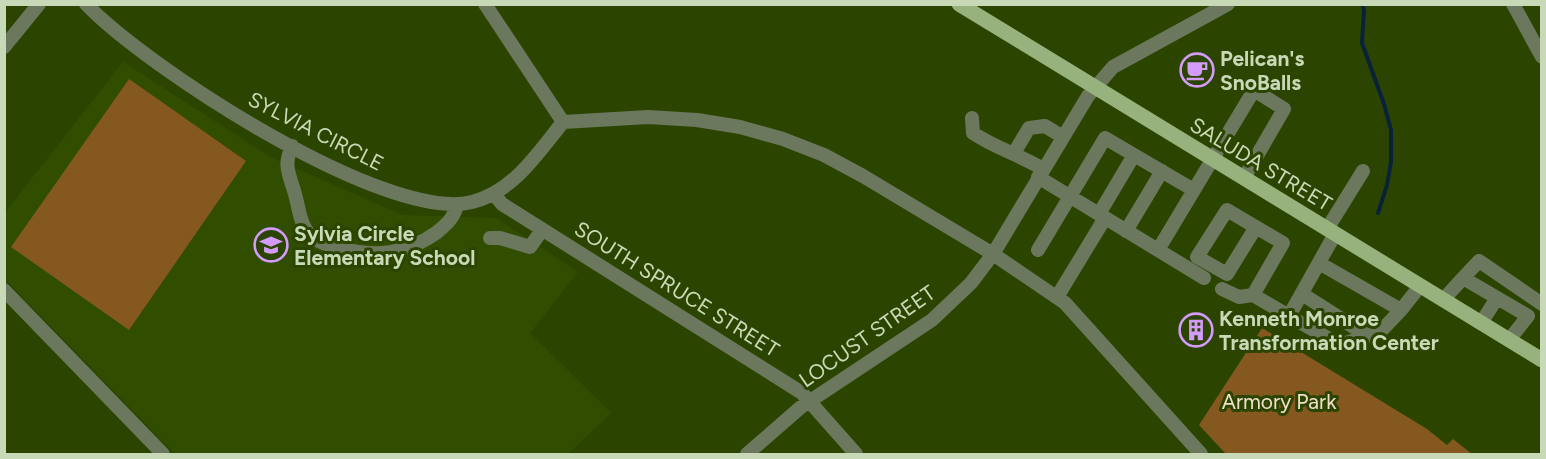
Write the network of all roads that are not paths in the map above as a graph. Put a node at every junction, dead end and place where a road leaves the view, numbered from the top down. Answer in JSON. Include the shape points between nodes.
{"nodes":[{"id":1,"x":39,"y":4,"type":"edge"},
{"id":2,"x":86,"y":4,"type":"edge"},
{"id":3,"x":484,"y":4,"type":"edge"},
{"id":4,"x":959,"y":4,"type":"edge"},
{"id":5,"x":1228,"y":4,"type":"edge"},
{"id":6,"x":1513,"y":4,"type":"edge"},
{"id":7,"x":4,"y":47,"type":"edge"},
{"id":8,"x":1542,"y":57,"type":"edge"},
{"id":9,"x":1095,"y":87,"type":"junction"},
{"id":10,"x":972,"y":118,"type":"dead end"},
{"id":11,"x":563,"y":123,"type":"junction"},
{"id":12,"x":1063,"y":137,"type":"junction"},
{"id":13,"x":292,"y":146,"type":"junction"},
{"id":14,"x":1014,"y":153,"type":"junction"},
{"id":15,"x":1134,"y":155,"type":"junction"},
{"id":16,"x":1213,"y":159,"type":"junction"},
{"id":17,"x":1162,"y":171,"type":"junction"},
{"id":18,"x":1363,"y":171,"type":"dead end"},
{"id":19,"x":1041,"y":173,"type":"junction"},
{"id":20,"x":1244,"y":178,"type":"junction"},
{"id":21,"x":1192,"y":189,"type":"junction"},
{"id":22,"x":494,"y":194,"type":"junction"},
{"id":23,"x":1070,"y":196,"type":"junction"},
{"id":24,"x":457,"y":205,"type":"junction"},
{"id":25,"x":1102,"y":216,"type":"junction"},
{"id":26,"x":1256,"y":227,"type":"junction"},
{"id":27,"x":542,"y":230,"type":"junction"},
{"id":28,"x":1126,"y":231,"type":"junction"},
{"id":29,"x":1331,"y":232,"type":"junction"},
{"id":30,"x":490,"y":238,"type":"dead end"},
{"id":31,"x":1038,"y":250,"type":"dead end"},
{"id":32,"x":1158,"y":250,"type":"junction"},
{"id":33,"x":993,"y":254,"type":"junction"},
{"id":34,"x":1319,"y":263,"type":"junction"},
{"id":35,"x":1204,"y":278,"type":"dead end"},
{"id":36,"x":1462,"y":278,"type":"junction"},
{"id":37,"x":1420,"y":286,"type":"junction"},
{"id":38,"x":4,"y":290,"type":"edge"},
{"id":39,"x":1222,"y":290,"type":"dead end"},
{"id":40,"x":1302,"y":294,"type":"junction"},
{"id":41,"x":1253,"y":295,"type":"junction"},
{"id":42,"x":1057,"y":297,"type":"junction"},
{"id":43,"x":1497,"y":298,"type":"junction"},
{"id":44,"x":1443,"y":300,"type":"junction"},
{"id":45,"x":1541,"y":303,"type":"edge"},
{"id":46,"x":1401,"y":310,"type":"junction"},
{"id":47,"x":1289,"y":316,"type":"junction"},
{"id":48,"x":1528,"y":316,"type":"junction"},
{"id":49,"x":1481,"y":323,"type":"junction"},
{"id":50,"x":1368,"y":336,"type":"junction"},
{"id":51,"x":1509,"y":340,"type":"junction"},
{"id":52,"x":1542,"y":360,"type":"edge"},
{"id":53,"x":810,"y":402,"type":"junction"},
{"id":54,"x":163,"y":454,"type":"edge"},
{"id":55,"x":747,"y":454,"type":"edge"},
{"id":56,"x":856,"y":454,"type":"edge"},
{"id":57,"x":1201,"y":454,"type":"edge"}],
"edges":[{"from":1,"to":7,"type":"street"},
{"from":2,"to":13,"type":"street","name":"SYLVIA CIRCLE","via":[[139,50],[216,102]]},
{"from":3,"to":11,"type":"street"},
{"from":4,"to":9,"type":"main road","name":"SALUDA STREET"},
{"from":5,"to":9,"type":"street","name":"LOCUST STREET","via":[[1113,67]]},
{"from":6,"to":8,"type":"street"},
{"from":9,"to":12,"type":"street","name":"LOCUST STREET"},
{"from":9,"to":16,"type":"main road","name":"SALUDA STREET"},
{"from":10,"to":14,"type":"street","via":[[973,133]]},
{"from":11,"to":22,"type":"street","name":"SYLVIA CIRCLE","via":[[531,163]]},
{"from":11,"to":33,"type":"street","via":[[648,117],[687,119],[783,139],[863,176]]},
{"from":12,"to":14,"type":"street","via":[[1045,126],[1029,128]]},
{"from":12,"to":19,"type":"street","name":"LOCUST STREET"},
{"from":13,"to":24,"type":"street","name":"SYLVIA CIRCLE","via":[[372,186],[423,201]]},
{"from":13,"to":24,"type":"street","via":[[286,162],[304,229],[321,243],[360,254],[401,251],[445,226]]},
{"from":14,"to":19,"type":"street"},
{"from":15,"to":17,"type":"street"},
{"from":15,"to":23,"type":"street","via":[[1105,138]]},
{"from":15,"to":25,"type":"street"},
{"from":16,"to":20,"type":"main road","name":"SALUDA STREET"},
{"from":16,"to":20,"type":"street","via":[[1254,90],[1284,109]]},
{"from":16,"to":21,"type":"street"},
{"from":17,"to":21,"type":"street"},
{"from":17,"to":28,"type":"street"},
{"from":18,"to":29,"type":"street"},
{"from":19,"to":23,"type":"street"},
{"from":19,"to":33,"type":"street","name":"LOCUST STREET"},
{"from":20,"to":29,"type":"main road","name":"SALUDA STREET"},
{"from":21,"to":32,"type":"street"},
{"from":22,"to":24,"type":"street","name":"SYLVIA CIRCLE"},
{"from":22,"to":27,"type":"street","name":"SOUTH SPRUCE STREET","via":[[502,204]]},
{"from":23,"to":25,"type":"street"},
{"from":23,"to":31,"type":"street"},
{"from":25,"to":28,"type":"street"},
{"from":25,"to":42,"type":"street"},
{"from":26,"to":26,"type":"street","via":[[1227,210],[1197,257],[1227,274]]},
{"from":26,"to":41,"type":"street","via":[[1283,243]]},
{"from":27,"to":30,"type":"street","via":[[530,247]]},
{"from":27,"to":53,"type":"street","name":"SOUTH SPRUCE STREET","via":[[782,379]]},
{"from":28,"to":32,"type":"street"},
{"from":29,"to":34,"type":"street"},
{"from":29,"to":37,"type":"main road","name":"SALUDA STREET"},
{"from":32,"to":35,"type":"street"},
{"from":33,"to":42,"type":"street"},
{"from":33,"to":53,"type":"street","name":"LOCUST STREET","via":[[971,283],[932,320]]},
{"from":34,"to":40,"type":"street"},
{"from":34,"to":46,"type":"street"},
{"from":36,"to":43,"type":"street"},
{"from":36,"to":44,"type":"street"},
{"from":36,"to":45,"type":"street","via":[[1479,261]]},
{"from":37,"to":44,"type":"main road","name":"SALUDA STREET"},
{"from":37,"to":46,"type":"street"},
{"from":38,"to":54,"type":"street"},
{"from":39,"to":41,"type":"street","via":[[1239,297]]},
{"from":40,"to":47,"type":"street"},
{"from":40,"to":50,"type":"street"},
{"from":41,"to":47,"type":"street"},
{"from":42,"to":57,"type":"street"},
{"from":43,"to":48,"type":"street"},
{"from":43,"to":49,"type":"street"},
{"from":44,"to":49,"type":"main road","name":"SALUDA STREET"},
{"from":45,"to":48,"type":"street"},
{"from":46,"to":50,"type":"street","via":[[1380,332]]},
{"from":47,"to":50,"type":"street","via":[[1340,345]]},
{"from":48,"to":51,"type":"street"},
{"from":49,"to":51,"type":"main road","name":"SALUDA STREET"},
{"from":51,"to":52,"type":"main road","name":"SALUDA STREET"},
{"from":53,"to":55,"type":"street","name":"LOCUST STREET"},
{"from":53,"to":56,"type":"street","name":"SOUTH SPRUCE STREET"}]}
